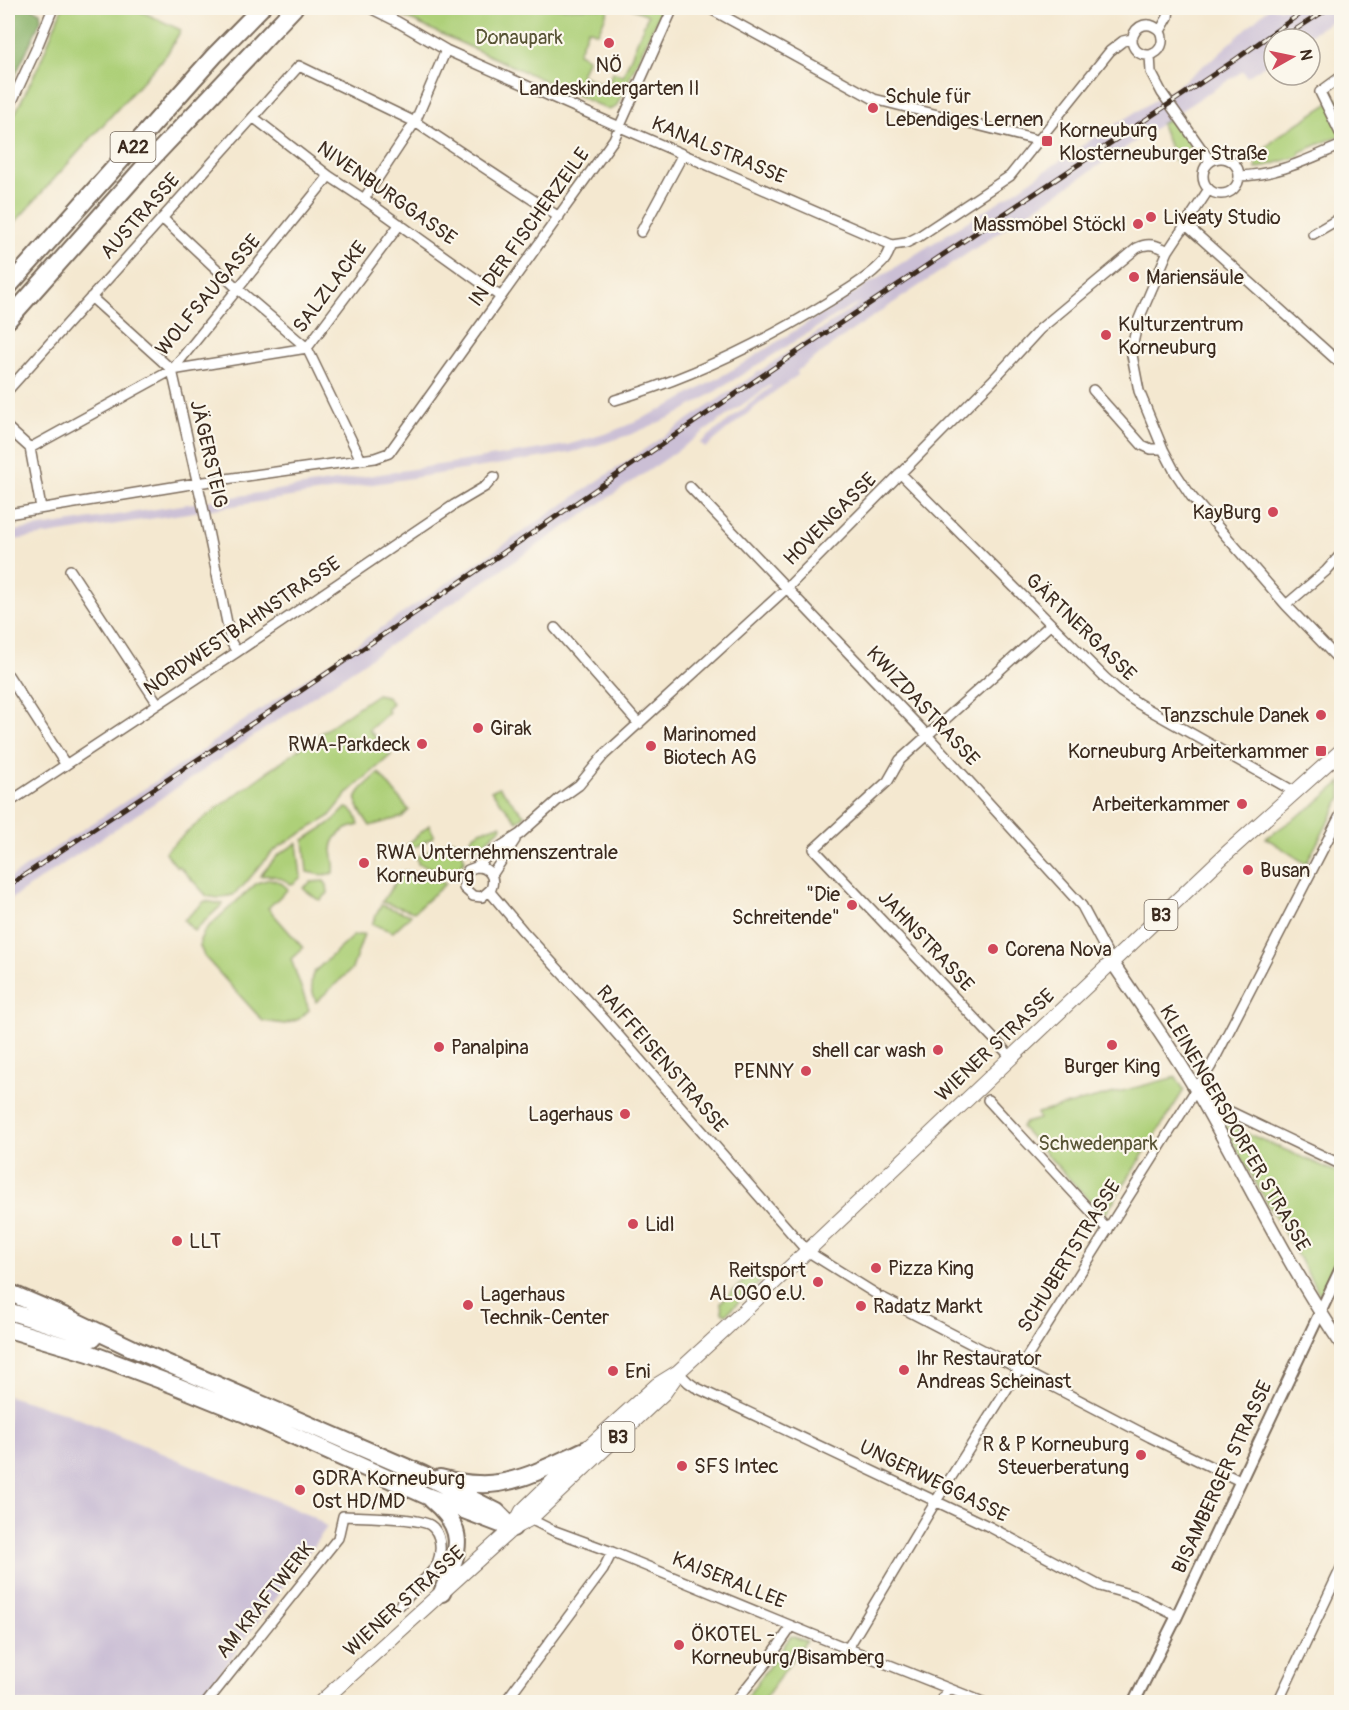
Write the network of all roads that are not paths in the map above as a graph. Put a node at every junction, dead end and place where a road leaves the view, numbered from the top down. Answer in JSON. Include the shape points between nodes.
{"nodes":[{"id":1,"x":53,"y":8,"type":"edge"},
{"id":2,"x":261,"y":8,"type":"edge"},
{"id":3,"x":370,"y":8,"type":"edge"},
{"id":4,"x":673,"y":8,"type":"edge"},
{"id":5,"x":709,"y":8,"type":"edge"},
{"id":6,"x":1170,"y":8,"type":"edge"},
{"id":7,"x":291,"y":10,"type":"edge"},
{"id":8,"x":1160,"y":31,"type":"junction"},
{"id":9,"x":1132,"y":39,"type":"junction"},
{"id":10,"x":446,"y":50,"type":"junction"},
{"id":11,"x":1150,"y":55,"type":"junction"},
{"id":12,"x":1341,"y":76,"type":"edge"},
{"id":13,"x":8,"y":110,"type":"edge"},
{"id":14,"x":253,"y":117,"type":"junction"},
{"id":15,"x":415,"y":122,"type":"junction"},
{"id":16,"x":621,"y":127,"type":"junction"},
{"id":17,"x":1341,"y":137,"type":"edge"},
{"id":18,"x":1037,"y":140,"type":"junction"},
{"id":19,"x":1341,"y":145,"type":"edge"},
{"id":20,"x":683,"y":154,"type":"junction"},
{"id":21,"x":1210,"y":161,"type":"junction"},
{"id":22,"x":329,"y":176,"type":"junction"},
{"id":23,"x":1239,"y":176,"type":"junction"},
{"id":24,"x":1209,"y":189,"type":"junction"},
{"id":25,"x":364,"y":199,"type":"junction"},
{"id":26,"x":559,"y":217,"type":"junction"},
{"id":27,"x":1341,"y":217,"type":"edge"},
{"id":28,"x":162,"y":218,"type":"junction"},
{"id":29,"x":400,"y":224,"type":"junction"},
{"id":30,"x":1185,"y":224,"type":"junction"},
{"id":31,"x":641,"y":232,"type":"dead end"},
{"id":32,"x":1313,"y":234,"type":"dead end"},
{"id":33,"x":892,"y":245,"type":"junction"},
{"id":34,"x":1168,"y":251,"type":"junction"},
{"id":35,"x":8,"y":287,"type":"edge"},
{"id":36,"x":238,"y":289,"type":"junction"},
{"id":37,"x":91,"y":297,"type":"junction"},
{"id":38,"x":501,"y":297,"type":"junction"},
{"id":39,"x":8,"y":320,"type":"edge"},
{"id":40,"x":308,"y":348,"type":"junction"},
{"id":41,"x":1341,"y":365,"type":"edge"},
{"id":42,"x":172,"y":370,"type":"junction"},
{"id":43,"x":8,"y":390,"type":"edge"},
{"id":44,"x":1093,"y":390,"type":"dead end"},
{"id":45,"x":615,"y":400,"type":"dead end"},
{"id":46,"x":8,"y":428,"type":"edge"},
{"id":47,"x":30,"y":448,"type":"junction"},
{"id":48,"x":1162,"y":449,"type":"junction"},
{"id":49,"x":361,"y":460,"type":"junction"},
{"id":50,"x":900,"y":473,"type":"junction"},
{"id":51,"x":494,"y":477,"type":"dead end"},
{"id":52,"x":197,"y":483,"type":"junction"},
{"id":53,"x":690,"y":487,"type":"dead end"},
{"id":54,"x":41,"y":508,"type":"junction"},
{"id":55,"x":8,"y":514,"type":"edge"},
{"id":56,"x":1341,"y":553,"type":"edge"},
{"id":57,"x":70,"y":570,"type":"dead end"},
{"id":58,"x":787,"y":588,"type":"junction"},
{"id":59,"x":1286,"y":605,"type":"junction"},
{"id":60,"x":1050,"y":625,"type":"junction"},
{"id":61,"x":555,"y":628,"type":"dead end"},
{"id":62,"x":237,"y":652,"type":"junction"},
{"id":63,"x":1341,"y":663,"type":"edge"},
{"id":64,"x":8,"y":675,"type":"edge"},
{"id":65,"x":158,"y":704,"type":"junction"},
{"id":66,"x":639,"y":724,"type":"junction"},
{"id":67,"x":927,"y":735,"type":"junction"},
{"id":68,"x":1341,"y":750,"type":"edge"},
{"id":69,"x":66,"y":765,"type":"junction"},
{"id":70,"x":1295,"y":792,"type":"junction"},
{"id":71,"x":8,"y":803,"type":"edge"},
{"id":72,"x":1341,"y":812,"type":"edge"},
{"id":73,"x":520,"y":834,"type":"junction"},
{"id":74,"x":476,"y":867,"type":"junction"},
{"id":75,"x":492,"y":875,"type":"junction"},
{"id":76,"x":489,"y":892,"type":"junction"},
{"id":77,"x":1112,"y":962,"type":"junction"},
{"id":78,"x":1011,"y":1057,"type":"junction"},
{"id":79,"x":1196,"y":1089,"type":"junction"},
{"id":80,"x":988,"y":1100,"type":"dead end"},
{"id":81,"x":1231,"y":1112,"type":"dead end"},
{"id":82,"x":1341,"y":1165,"type":"edge"},
{"id":83,"x":1108,"y":1230,"type":"junction"},
{"id":84,"x":807,"y":1251,"type":"junction"},
{"id":85,"x":1341,"y":1266,"type":"edge"},
{"id":86,"x":8,"y":1292,"type":"edge"},
{"id":87,"x":8,"y":1311,"type":"edge"},
{"id":88,"x":1320,"y":1312,"type":"junction"},
{"id":89,"x":8,"y":1329,"type":"edge"},
{"id":90,"x":1341,"y":1345,"type":"edge"},
{"id":91,"x":134,"y":1349,"type":"junction"},
{"id":92,"x":1020,"y":1369,"type":"junction"},
{"id":93,"x":678,"y":1372,"type":"junction"},
{"id":94,"x":585,"y":1450,"type":"junction"},
{"id":95,"x":422,"y":1474,"type":"junction"},
{"id":96,"x":1240,"y":1481,"type":"junction"},
{"id":97,"x":427,"y":1496,"type":"junction"},
{"id":98,"x":936,"y":1501,"type":"junction"},
{"id":99,"x":535,"y":1522,"type":"junction"},
{"id":100,"x":513,"y":1528,"type":"junction"},
{"id":101,"x":612,"y":1552,"type":"junction"},
{"id":102,"x":1341,"y":1566,"type":"edge"},
{"id":103,"x":442,"y":1593,"type":"junction"},
{"id":104,"x":400,"y":1605,"type":"dead end"},
{"id":105,"x":1177,"y":1616,"type":"junction"},
{"id":106,"x":792,"y":1626,"type":"junction"},
{"id":107,"x":848,"y":1648,"type":"junction"},
{"id":108,"x":948,"y":1689,"type":"junction"},
{"id":109,"x":207,"y":1702,"type":"edge"},
{"id":110,"x":321,"y":1702,"type":"edge"},
{"id":111,"x":505,"y":1702,"type":"edge"},
{"id":112,"x":735,"y":1702,"type":"edge"},
{"id":113,"x":940,"y":1702,"type":"edge"},
{"id":114,"x":983,"y":1702,"type":"edge"},
{"id":115,"x":1134,"y":1702,"type":"edge"},
{"id":116,"x":1278,"y":1702,"type":"edge"}],
"edges":[{"from":1,"to":13,"type":"street"},
{"from":2,"to":35,"type":"highway","number":"A22"},
{"from":3,"to":10,"type":"street","name":"KANALSTRASSE"},
{"from":4,"to":16,"type":"street","name":"IN DER FISCHERZEILE"},
{"from":5,"to":18,"type":"street","via":[[874,99]]},
{"from":6,"to":8,"type":"street"},
{"from":7,"to":39,"type":"highway","number":"A22"},
{"from":8,"to":9,"type":"street","via":[[1143,25]]},
{"from":8,"to":11,"type":"street","via":[[1163,41],[1159,51]]},
{"from":9,"to":11,"type":"street","via":[[1135,50]]},
{"from":9,"to":18,"type":"street","via":[[1110,51]]},
{"from":10,"to":15,"type":"street"},
{"from":10,"to":16,"type":"street","name":"KANALSTRASSE"},
{"from":11,"to":21,"type":"street","via":[[1151,72],[1162,93]]},
{"from":12,"to":17,"type":"street","via":[[1320,92]]},
{"from":14,"to":15,"type":"street","name":"AUSTRASSE","via":[[299,66]]},
{"from":14,"to":22,"type":"street","name":"NIVENBURGGASSE"},
{"from":14,"to":28,"type":"street","name":"AUSTRASSE"},
{"from":15,"to":25,"type":"street"},
{"from":15,"to":26,"type":"street"},
{"from":16,"to":20,"type":"street","name":"KANALSTRASSE"},
{"from":16,"to":26,"type":"street","name":"IN DER FISCHERZEILE"},
{"from":18,"to":33,"type":"street","via":[[1010,176],[999,184],[918,237]]},
{"from":19,"to":23,"type":"street","via":[[1283,170]]},
{"from":20,"to":31,"type":"street"},
{"from":20,"to":33,"type":"street","name":"KANALSTRASSE"},
{"from":21,"to":23,"type":"street","via":[[1227,159]]},
{"from":21,"to":24,"type":"street","via":[[1203,176]]},
{"from":22,"to":25,"type":"street","name":"NIVENBURGGASSE"},
{"from":22,"to":36,"type":"street","name":"WOLFSAUGASSE"},
{"from":23,"to":24,"type":"street","via":[[1236,186],[1228,192]]},
{"from":24,"to":30,"type":"street"},
{"from":25,"to":29,"type":"street","name":"NIVENBURGGASSE"},
{"from":26,"to":38,"type":"street","name":"IN DER FISCHERZEILE"},
{"from":27,"to":32,"type":"street"},
{"from":28,"to":36,"type":"street"},
{"from":28,"to":37,"type":"street","name":"AUSTRASSE"},
{"from":29,"to":38,"type":"street","name":"NIVENBURGGASSE"},
{"from":29,"to":40,"type":"street","name":"SALZLACKE"},
{"from":30,"to":34,"type":"street"},
{"from":30,"to":41,"type":"street"},
{"from":33,"to":45,"type":"street","via":[[874,271],[790,324],[681,378]]},
{"from":34,"to":48,"type":"street","via":[[1138,321],[1132,355],[1139,391]]},
{"from":34,"to":50,"type":"street","name":"HOVENGASSE","via":[[1142,245],[1057,314]]},
{"from":36,"to":40,"type":"street"},
{"from":36,"to":42,"type":"street","name":"WOLFSAUGASSE"},
{"from":37,"to":42,"type":"street"},
{"from":37,"to":43,"type":"street","name":"AUSTRASSE"},
{"from":38,"to":49,"type":"street","name":"IN DER FISCHERZEILE","via":[[389,453]]},
{"from":40,"to":42,"type":"street","name":"SALZLACKE"},
{"from":40,"to":49,"type":"street"},
{"from":42,"to":47,"type":"street","name":"WOLFSAUGASSE"},
{"from":42,"to":52,"type":"street","name":"JÄGERSTEIG"},
{"from":44,"to":48,"type":"street","via":[[1142,445]]},
{"from":46,"to":47,"type":"street"},
{"from":47,"to":54,"type":"street"},
{"from":48,"to":59,"type":"street","via":[[1191,496]]},
{"from":49,"to":52,"type":"street"},
{"from":50,"to":58,"type":"street","name":"HOVENGASSE"},
{"from":50,"to":60,"type":"street","name":"GÄRTNERGASSE"},
{"from":51,"to":62,"type":"street","name":"NORDWESTBAHNSTRASSE"},
{"from":52,"to":54,"type":"street"},
{"from":52,"to":62,"type":"street","name":"JÄGERSTEIG","via":[[231,642]]},
{"from":53,"to":58,"type":"street","name":"KWIZDASTRASSE"},
{"from":54,"to":55,"type":"street"},
{"from":56,"to":59,"type":"street"},
{"from":57,"to":65,"type":"street"},
{"from":58,"to":66,"type":"street","name":"HOVENGASSE"},
{"from":58,"to":67,"type":"street","name":"KWIZDASTRASSE"},
{"from":59,"to":63,"type":"street"},
{"from":60,"to":67,"type":"street"},
{"from":60,"to":70,"type":"street","name":"GÄRTNERGASSE","via":[[1130,698]]},
{"from":61,"to":66,"type":"street"},
{"from":62,"to":65,"type":"street","name":"NORDWESTBAHNSTRASSE"},
{"from":64,"to":69,"type":"street"},
{"from":65,"to":69,"type":"street","name":"NORDWESTBAHNSTRASSE"},
{"from":66,"to":73,"type":"street","name":"HOVENGASSE","via":[[604,755],[579,785]]},
{"from":67,"to":77,"type":"street","name":"KWIZDASTRASSE","via":[[1082,906]]},
{"from":67,"to":78,"type":"street","name":"JAHNSTRASSE","via":[[900,760],[888,781],[814,849]]},
{"from":68,"to":70,"type":"main road","name":"WIENER STRASSE","number":"B3"},
{"from":69,"to":71,"type":"street","name":"NORDWESTBAHNSTRASSE"},
{"from":70,"to":77,"type":"main road","name":"WIENER STRASSE","number":"B3"},
{"from":72,"to":79,"type":"street","name":"SCHUBERTSTRASSE"},
{"from":73,"to":74,"type":"street","name":"HOVENGASSE"},
{"from":73,"to":75,"type":"street","name":"HOVENGASSE"},
{"from":74,"to":75,"type":"street"},
{"from":74,"to":76,"type":"street","name":"HOVENGASSE","via":[[466,873],[464,888],[476,897]]},
{"from":75,"to":76,"type":"street"},
{"from":76,"to":84,"type":"street","name":"RAIFFEISENSTRASSE"},
{"from":77,"to":78,"type":"main road","name":"WIENER STRASSE","number":"B3"},
{"from":77,"to":79,"type":"main road","name":"KLEINENGERSDORFER STRASSE"},
{"from":78,"to":84,"type":"main road","name":"WIENER STRASSE","number":"B3"},
{"from":79,"to":83,"type":"street","name":"SCHUBERTSTRASSE"},
{"from":79,"to":88,"type":"main road","name":"KLEINENGERSDORFER STRASSE"},
{"from":80,"to":83,"type":"street"},
{"from":81,"to":82,"type":"street"},
{"from":83,"to":92,"type":"street","name":"SCHUBERTSTRASSE"},
{"from":84,"to":92,"type":"street","name":"RAIFFEISENSTRASSE","via":[[880,1296]]},
{"from":84,"to":93,"type":"main road","name":"WIENER STRASSE","number":"B3"},
{"from":85,"to":88,"type":"street","name":"BISAMBERGER STRASSE"},
{"from":86,"to":91,"type":"highway"},
{"from":87,"to":91,"type":"highway"},
{"from":88,"to":90,"type":"main road","name":"KLEINENGERSDORFER STRASSE"},
{"from":88,"to":96,"type":"street","name":"BISAMBERGER STRASSE"},
{"from":89,"to":97,"type":"highway","via":[[89,1353],[174,1385]]},
{"from":91,"to":95,"type":"highway"},
{"from":92,"to":96,"type":"street","name":"RAIFFEISENSTRASSE"},
{"from":92,"to":98,"type":"street","name":"SCHUBERTSTRASSE"},
{"from":93,"to":94,"type":"main road","name":"WIENER STRASSE","number":"B3","via":[[657,1384]]},
{"from":93,"to":98,"type":"street","name":"UNGERWEGGASSE","via":[[695,1387]]},
{"from":93,"to":99,"type":"main road","name":"WIENER STRASSE","number":"B3","via":[[664,1393]]},
{"from":94,"to":95,"type":"highway","via":[[530,1475],[494,1484],[457,1482]]},
{"from":94,"to":100,"type":"main road","name":"WIENER STRASSE","number":"B3","via":[[522,1511]]},
{"from":95,"to":100,"type":"highway","via":[[497,1512]]},
{"from":96,"to":105,"type":"street","name":"BISAMBERGER STRASSE"},
{"from":97,"to":100,"type":"highway"},
{"from":97,"to":103,"type":"highway","via":[[451,1521],[458,1539]]},
{"from":98,"to":105,"type":"street","name":"UNGERWEGGASSE","via":[[1100,1586],[1136,1596]]},
{"from":98,"to":107,"type":"street","name":"SCHUBERTSTRASSE"},
{"from":99,"to":100,"type":"main road","name":"WIENER STRASSE","number":"B3"},
{"from":99,"to":101,"type":"street","name":"KAISERALLEE"},
{"from":100,"to":103,"type":"main road","name":"WIENER STRASSE","number":"B3"},
{"from":101,"to":106,"type":"street","name":"KAISERALLEE"},
{"from":101,"to":111,"type":"street","via":[[603,1570]]},
{"from":102,"to":116,"type":"street"},
{"from":103,"to":110,"type":"main road","name":"WIENER STRASSE","number":"B3"},
{"from":104,"to":109,"type":"street","name":"AM KRAFTWERK","via":[[437,1565],[438,1533],[429,1524],[411,1520],[343,1515],[338,1538]]},
{"from":105,"to":115,"type":"street","name":"BISAMBERGER STRASSE"},
{"from":106,"to":107,"type":"street","name":"KAISERALLEE"},
{"from":106,"to":112,"type":"street"},
{"from":107,"to":108,"type":"street","name":"KAISERALLEE"},
{"from":108,"to":113,"type":"street"},
{"from":108,"to":114,"type":"street","name":"KAISERALLEE"}]}
